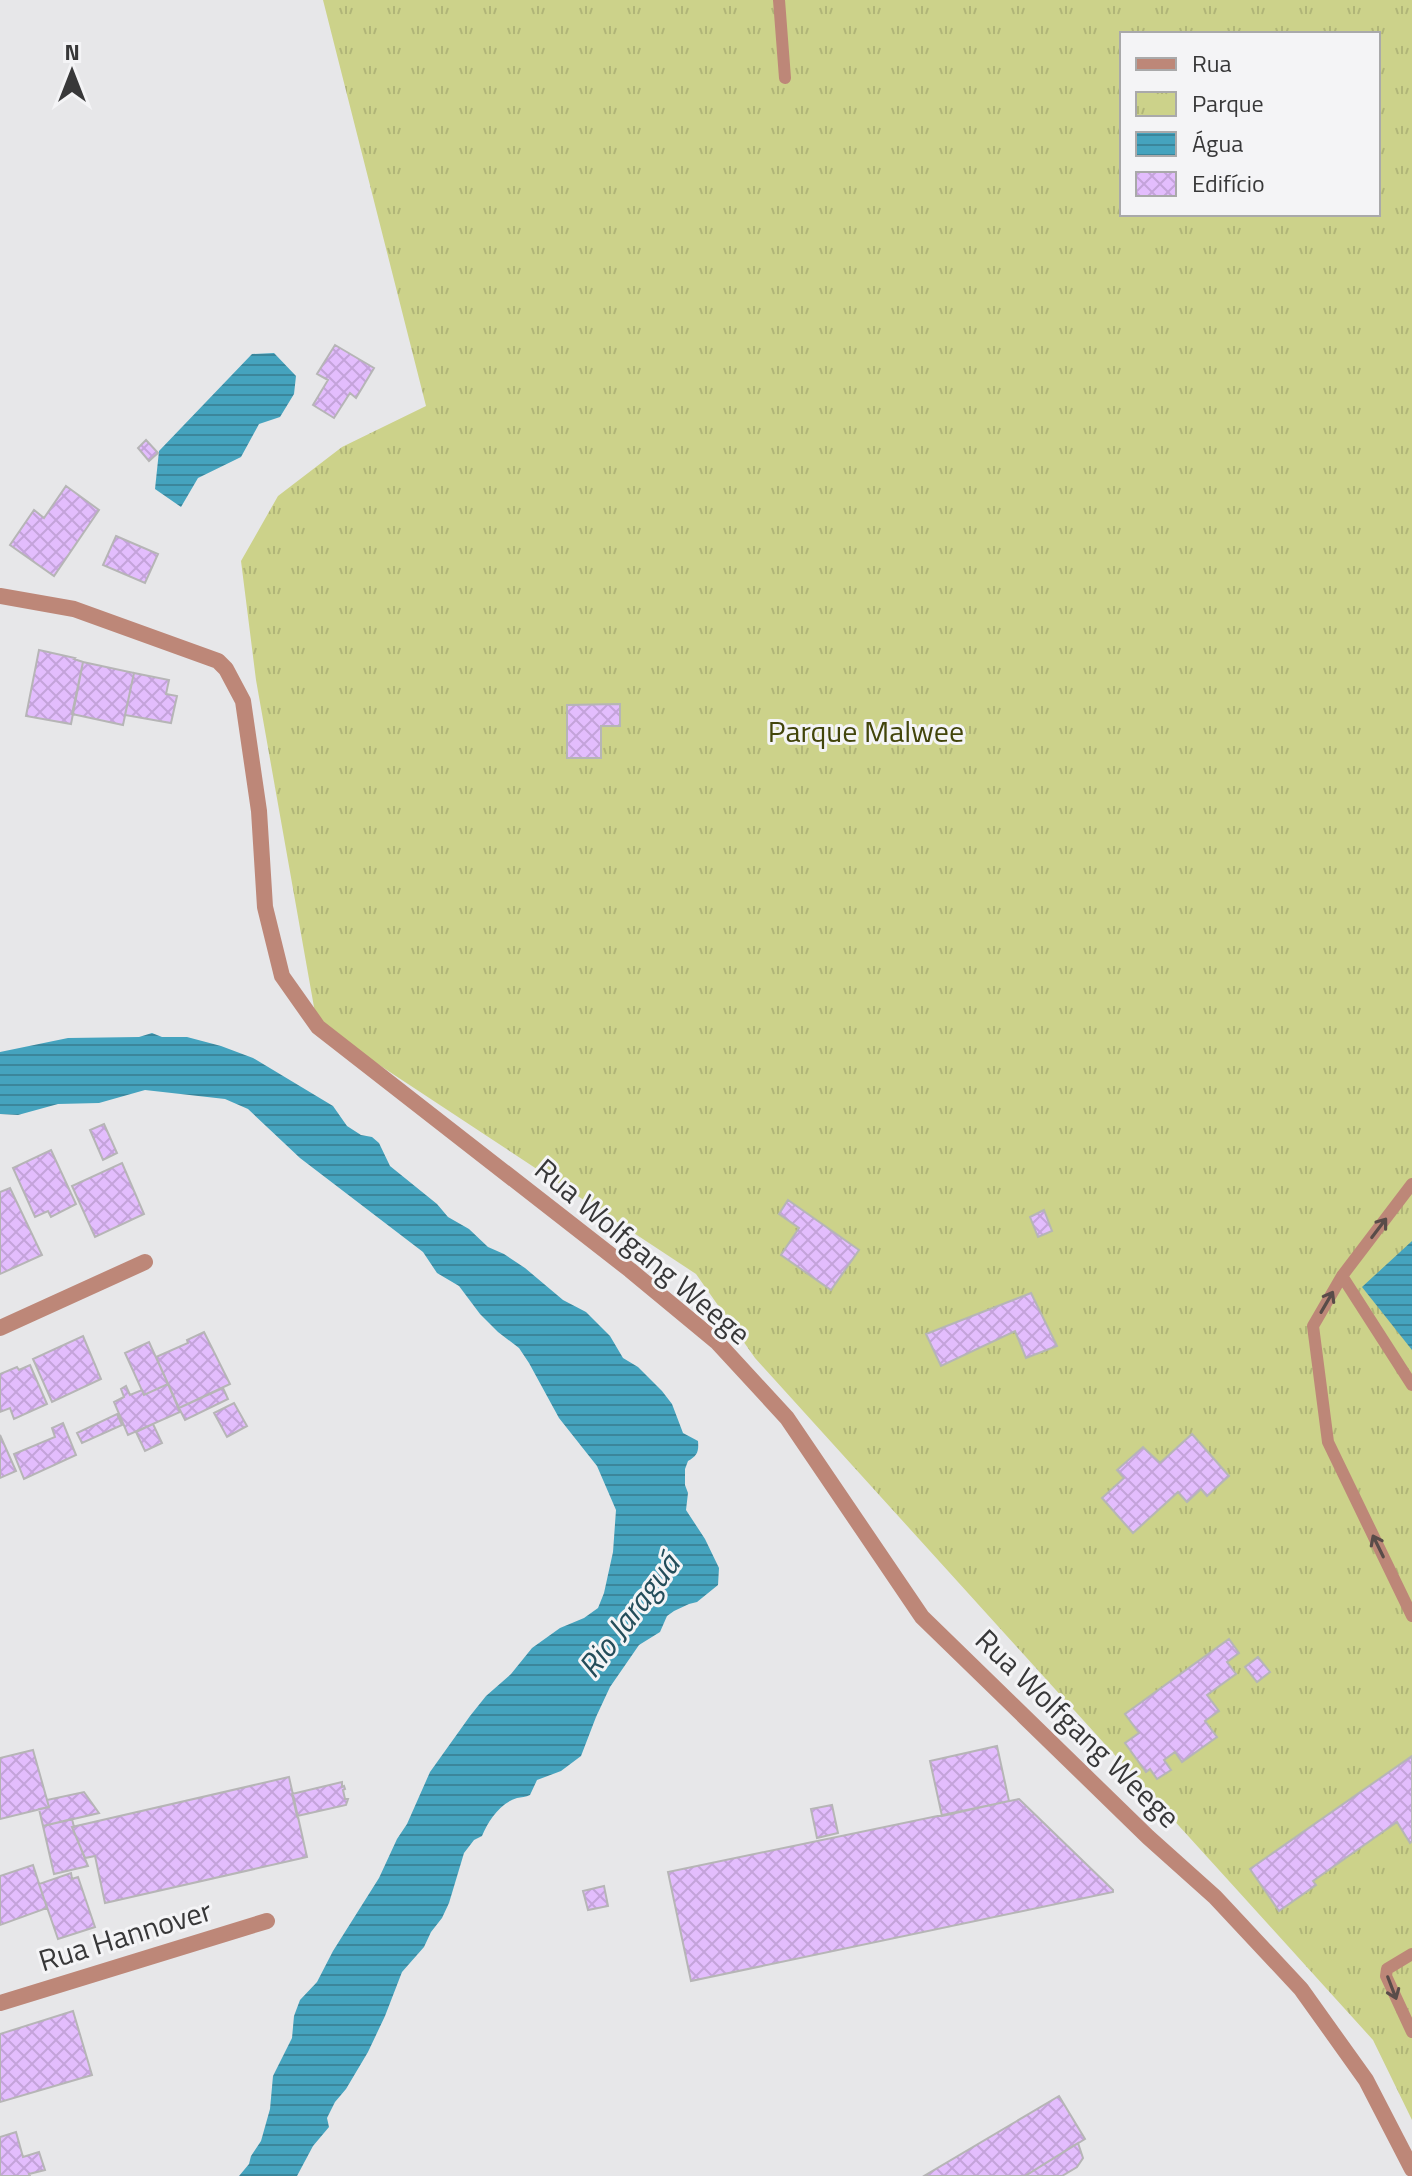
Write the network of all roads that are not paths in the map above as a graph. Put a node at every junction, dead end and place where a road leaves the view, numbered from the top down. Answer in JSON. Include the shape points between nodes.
{"nodes":[{"id":1,"x":779,"y":0,"type":"edge"},
{"id":2,"x":785,"y":78,"type":"dead end"},
{"id":3,"x":0,"y":596,"type":"edge"},
{"id":4,"x":1412,"y":1184,"type":"edge"},
{"id":5,"x":145,"y":1262,"type":"dead end"},
{"id":6,"x":1342,"y":1276,"type":"junction"},
{"id":7,"x":0,"y":1328,"type":"edge"},
{"id":8,"x":1412,"y":1385,"type":"edge"},
{"id":9,"x":1412,"y":1616,"type":"edge"},
{"id":10,"x":267,"y":1921,"type":"dead end"},
{"id":11,"x":1412,"y":1954,"type":"edge"},
{"id":12,"x":0,"y":2003,"type":"edge"},
{"id":13,"x":1412,"y":2032,"type":"edge"},
{"id":14,"x":1412,"y":2169,"type":"edge"}],
"edges":[{"from":1,"to":2,"type":"lane"},
{"from":3,"to":14,"type":"street","name":"Rua Wolfgang Weege","via":[[74,609],[218,661],[226,669],[243,701],[259,811],[265,907],[282,976],[318,1027],[717,1342],[787,1418],[922,1617],[1215,1897],[1301,1989],[1366,2080]]},
{"from":6,"to":4,"type":"lane","one_way":true},
{"from":5,"to":7,"type":"street"},
{"from":6,"to":8,"type":"lane"},
{"from":9,"to":6,"type":"lane","one_way":true,"via":[[1328,1442],[1313,1326]]},
{"from":10,"to":12,"type":"street","name":"Rua Hannover"},
{"from":11,"to":13,"type":"lane","one_way":true,"via":[[1387,1969],[1386,1976]]}]}
